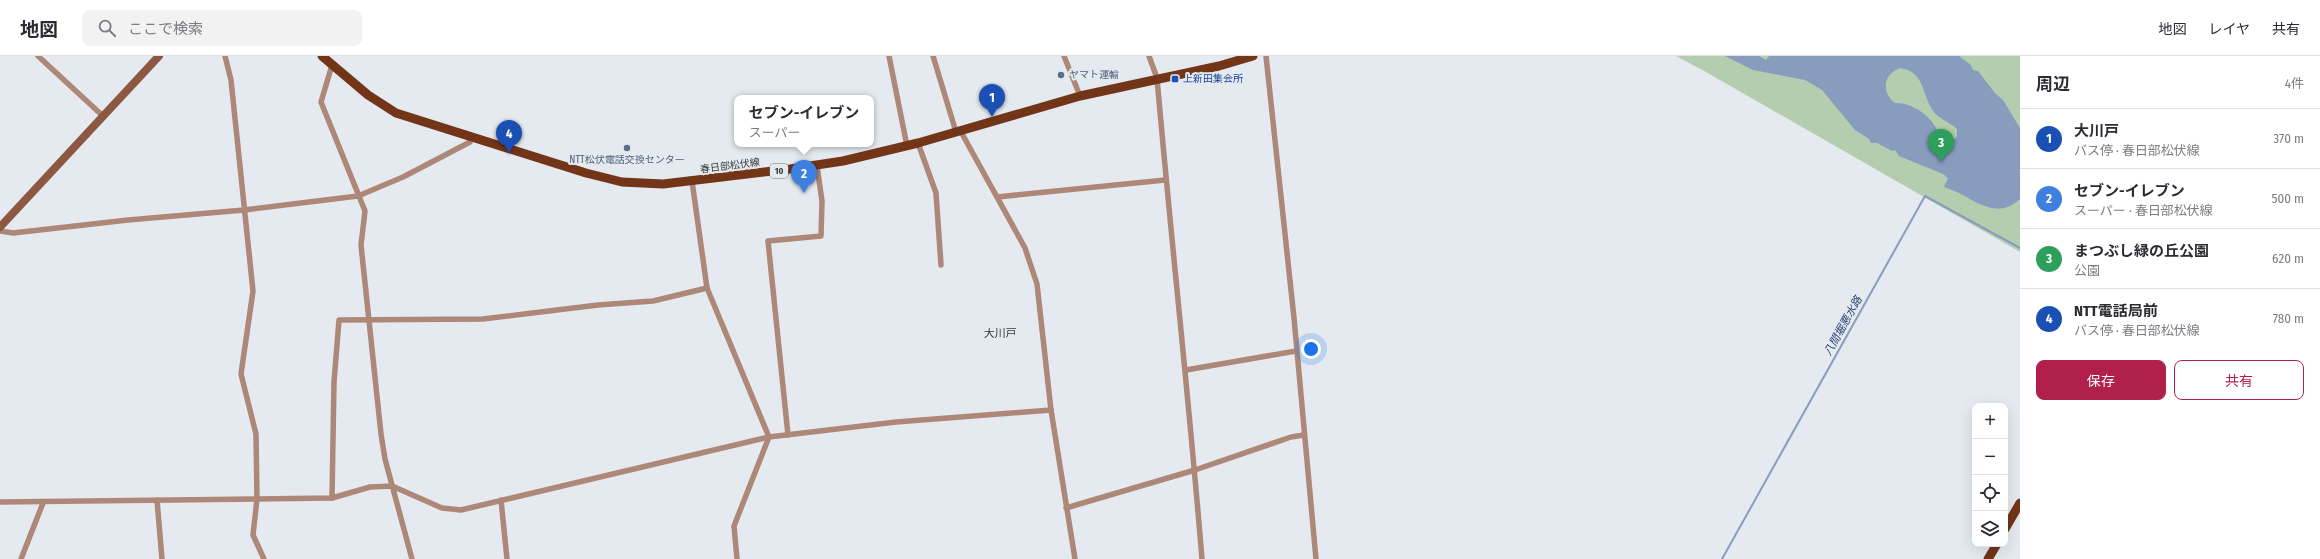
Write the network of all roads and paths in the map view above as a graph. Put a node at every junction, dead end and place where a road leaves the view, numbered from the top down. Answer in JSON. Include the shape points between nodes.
{"nodes":[{"id":1,"x":38,"y":56,"type":"edge"},
{"id":2,"x":159,"y":56,"type":"edge"},
{"id":3,"x":225,"y":56,"type":"edge"},
{"id":4,"x":322,"y":56,"type":"edge"},
{"id":5,"x":889,"y":56,"type":"edge"},
{"id":6,"x":933,"y":56,"type":"edge"},
{"id":7,"x":1064,"y":56,"type":"edge"},
{"id":8,"x":1149,"y":56,"type":"edge"},
{"id":9,"x":1253,"y":56,"type":"edge"},
{"id":10,"x":1266,"y":56,"type":"edge"},
{"id":11,"x":332,"y":65,"type":"junction"},
{"id":12,"x":1156,"y":78,"type":"junction"},
{"id":13,"x":1080,"y":96,"type":"junction"},
{"id":14,"x":104,"y":117,"type":"junction"},
{"id":15,"x":958,"y":131,"type":"junction"},
{"id":16,"x":470,"y":142,"type":"dead end"},
{"id":17,"x":918,"y":143,"type":"junction"},
{"id":18,"x":907,"y":146,"type":"junction"},
{"id":19,"x":817,"y":166,"type":"junction"},
{"id":20,"x":1165,"y":180,"type":"junction"},
{"id":21,"x":692,"y":182,"type":"junction"},
{"id":22,"x":358,"y":196,"type":"junction"},
{"id":23,"x":997,"y":197,"type":"junction"},
{"id":24,"x":244,"y":210,"type":"junction"},
{"id":25,"x":0,"y":227,"type":"edge"},
{"id":26,"x":0,"y":231,"type":"edge"},
{"id":27,"x":941,"y":265,"type":"dead end"},
{"id":28,"x":707,"y":288,"type":"junction"},
{"id":29,"x":370,"y":319,"type":"junction"},
{"id":30,"x":1296,"y":351,"type":"junction"},
{"id":31,"x":1186,"y":370,"type":"junction"},
{"id":32,"x":1051,"y":410,"type":"junction"},
{"id":33,"x":788,"y":435,"type":"junction"},
{"id":34,"x":1304,"y":435,"type":"junction"},
{"id":35,"x":769,"y":437,"type":"junction"},
{"id":36,"x":1195,"y":470,"type":"junction"},
{"id":37,"x":392,"y":486,"type":"junction"},
{"id":38,"x":332,"y":498,"type":"junction"},
{"id":39,"x":257,"y":499,"type":"junction"},
{"id":40,"x":157,"y":500,"type":"junction"},
{"id":41,"x":501,"y":500,"type":"junction"},
{"id":42,"x":0,"y":502,"type":"edge"},
{"id":43,"x":43,"y":503,"type":"junction"},
{"id":44,"x":2020,"y":503,"type":"edge"},
{"id":45,"x":1066,"y":508,"type":"junction"},
{"id":46,"x":2008,"y":524,"type":"edge"},
{"id":47,"x":1995,"y":547,"type":"edge"},
{"id":48,"x":21,"y":559,"type":"edge"},
{"id":49,"x":162,"y":559,"type":"edge"},
{"id":50,"x":264,"y":559,"type":"edge"},
{"id":51,"x":412,"y":559,"type":"edge"},
{"id":52,"x":507,"y":559,"type":"edge"},
{"id":53,"x":737,"y":559,"type":"edge"},
{"id":54,"x":1075,"y":559,"type":"edge"},
{"id":55,"x":1202,"y":559,"type":"edge"},
{"id":56,"x":1316,"y":559,"type":"edge"},
{"id":57,"x":1988,"y":559,"type":"edge"}],
"edges":[{"from":1,"to":14,"type":"street"},
{"from":2,"to":14,"type":"street"},
{"from":3,"to":24,"type":"street","via":[[231,80]]},
{"from":4,"to":11,"type":"main road","name":"春日部松伏線","number":"10"},
{"from":5,"to":18,"type":"street"},
{"from":6,"to":15,"type":"street"},
{"from":7,"to":13,"type":"street"},
{"from":8,"to":12,"type":"street"},
{"from":9,"to":12,"type":"main road","name":"春日部松伏線","number":"10","via":[[1219,66]]},
{"from":10,"to":30,"type":"street"},
{"from":11,"to":21,"type":"main road","name":"春日部松伏線","number":"10","via":[[368,95],[406,117],[615,180],[642,184]]},
{"from":11,"to":22,"type":"street","via":[[321,102]]},
{"from":12,"to":13,"type":"main road","name":"春日部松伏線","number":"10"},
{"from":12,"to":20,"type":"street"},
{"from":13,"to":15,"type":"main road","name":"春日部松伏線","number":"10"},
{"from":14,"to":25,"type":"street"},
{"from":15,"to":17,"type":"main road","name":"春日部松伏線","number":"10"},
{"from":15,"to":23,"type":"street"},
{"from":16,"to":22,"type":"street","via":[[403,177]]},
{"from":17,"to":18,"type":"main road","name":"春日部松伏線","number":"10"},
{"from":17,"to":27,"type":"street","via":[[936,193]]},
{"from":18,"to":19,"type":"main road","name":"春日部松伏線","number":"10"},
{"from":19,"to":21,"type":"main road","name":"春日部松伏線","number":"10"},
{"from":19,"to":33,"type":"street","via":[[822,201],[821,236],[768,241]]},
{"from":20,"to":23,"type":"street"},
{"from":20,"to":31,"type":"street"},
{"from":21,"to":28,"type":"street"},
{"from":22,"to":24,"type":"street"},
{"from":22,"to":29,"type":"street","via":[[365,211],[361,245]]},
{"from":23,"to":32,"type":"street","via":[[1025,248],[1037,284]]},
{"from":24,"to":26,"type":"street","via":[[13,233]]},
{"from":24,"to":39,"type":"street","via":[[253,291],[241,374],[256,434]]},
{"from":28,"to":29,"type":"street","via":[[653,301],[483,319]]},
{"from":28,"to":35,"type":"street"},
{"from":29,"to":37,"type":"street","via":[[381,434]]},
{"from":29,"to":38,"type":"street","via":[[339,320],[334,382]]},
{"from":30,"to":31,"type":"street"},
{"from":30,"to":34,"type":"street"},
{"from":31,"to":36,"type":"street"},
{"from":32,"to":33,"type":"street","via":[[896,422]]},
{"from":32,"to":45,"type":"street"},
{"from":33,"to":35,"type":"street"},
{"from":34,"to":36,"type":"street","via":[[1291,437]]},
{"from":34,"to":56,"type":"street"},
{"from":35,"to":41,"type":"street"},
{"from":35,"to":53,"type":"street","via":[[734,526]]},
{"from":36,"to":45,"type":"street"},
{"from":36,"to":55,"type":"street"},
{"from":37,"to":38,"type":"street","via":[[370,487]]},
{"from":37,"to":41,"type":"street","via":[[442,508],[461,510]]},
{"from":37,"to":51,"type":"street"},
{"from":38,"to":39,"type":"street"},
{"from":39,"to":40,"type":"street"},
{"from":39,"to":50,"type":"street","via":[[253,535]]},
{"from":40,"to":43,"type":"street"},
{"from":40,"to":49,"type":"street"},
{"from":41,"to":52,"type":"street"},
{"from":42,"to":43,"type":"street"},
{"from":43,"to":48,"type":"street"},
{"from":44,"to":46,"type":"main road"},
{"from":45,"to":54,"type":"street"},
{"from":47,"to":57,"type":"main road"}]}
